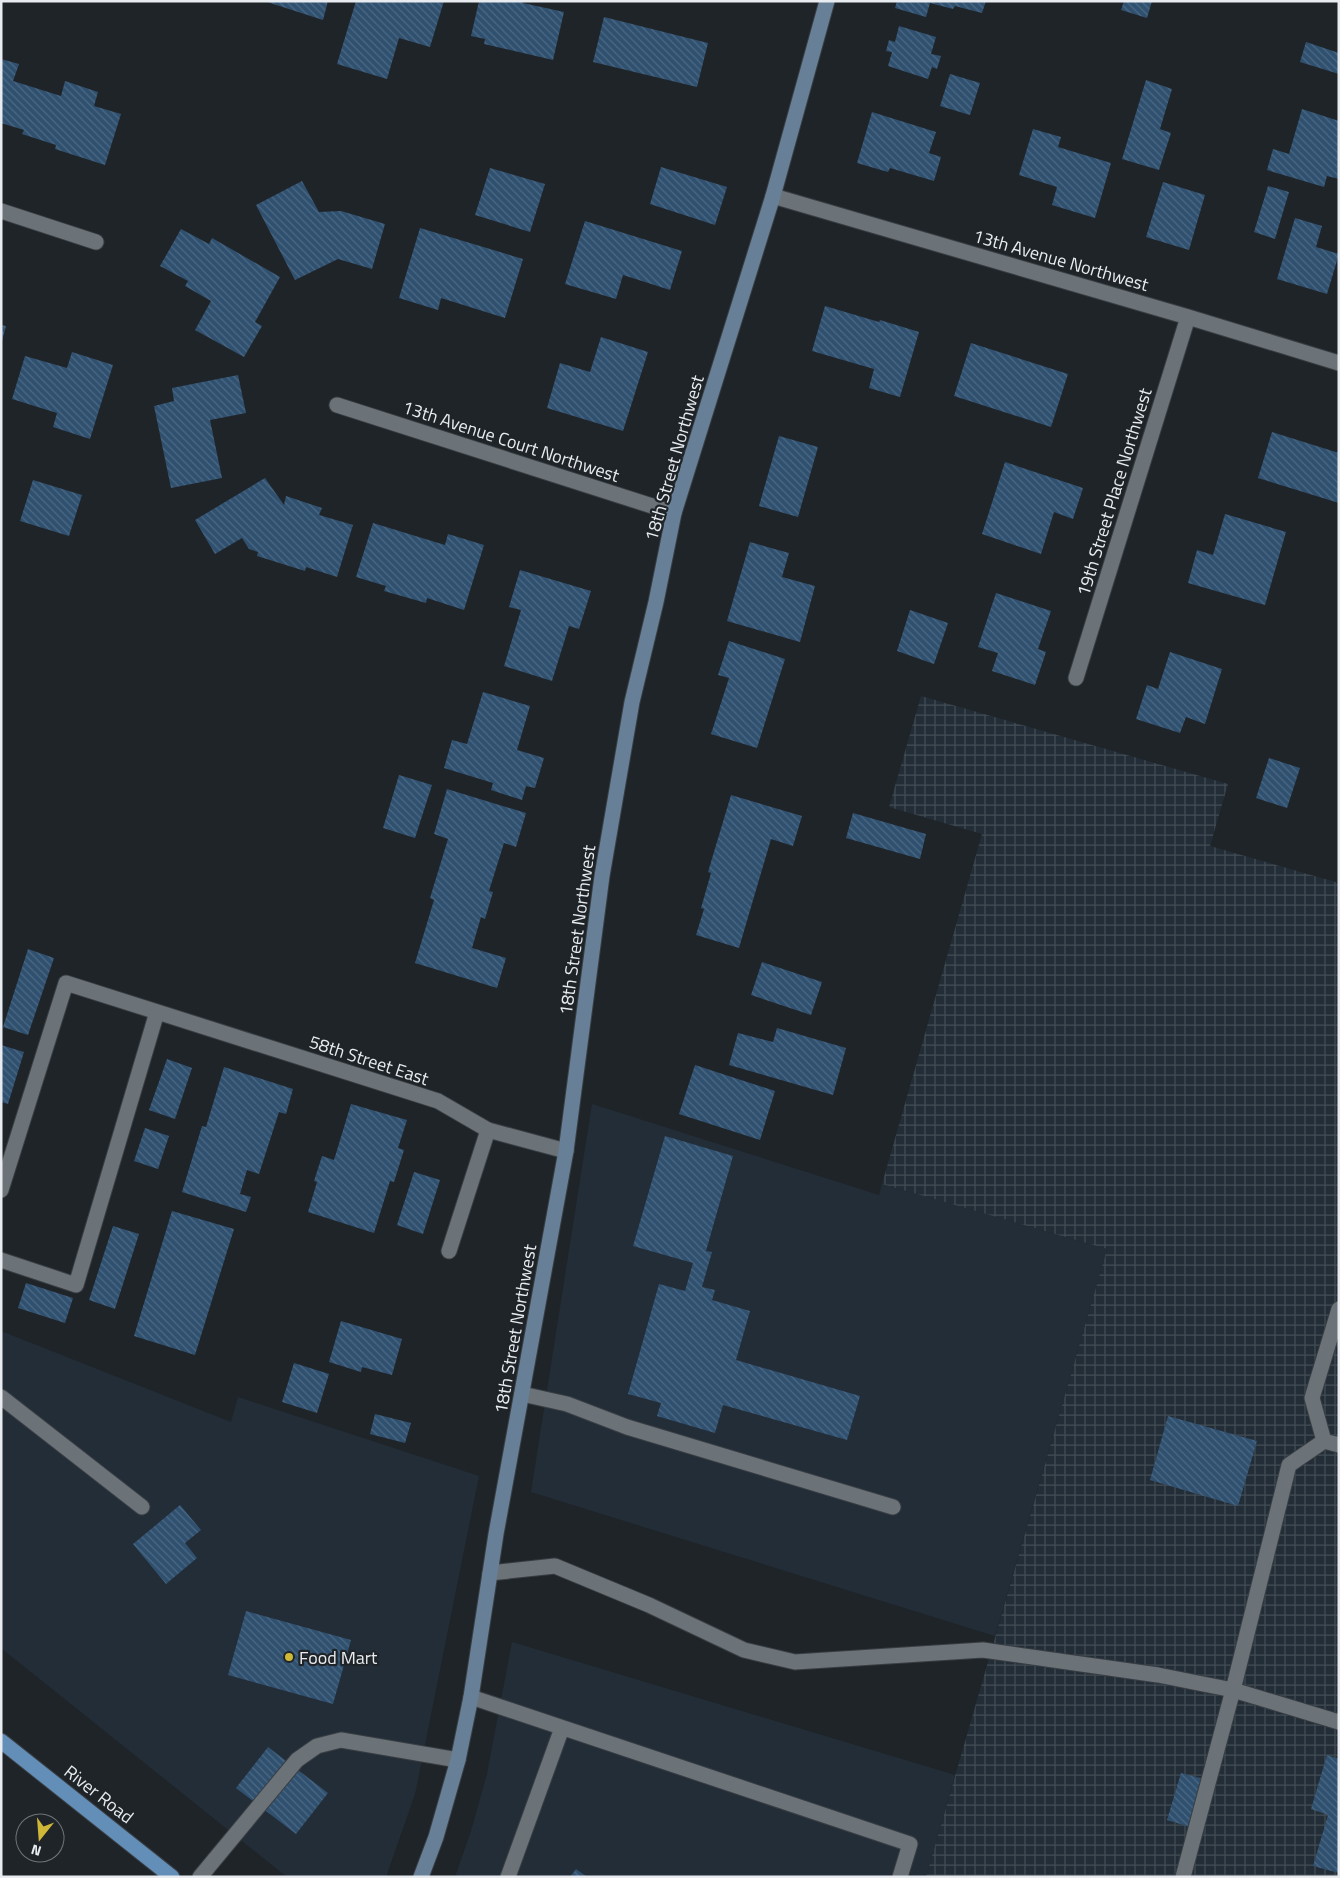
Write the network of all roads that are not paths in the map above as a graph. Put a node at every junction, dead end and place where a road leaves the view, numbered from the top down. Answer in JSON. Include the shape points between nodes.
{"nodes":[{"id":1,"x":827,"y":1,"type":"edge"},
{"id":2,"x":773,"y":196,"type":"junction"},
{"id":3,"x":1,"y":211,"type":"edge"},
{"id":4,"x":96,"y":242,"type":"dead end"},
{"id":5,"x":1188,"y":317,"type":"junction"},
{"id":6,"x":1339,"y":363,"type":"edge"},
{"id":7,"x":338,"y":405,"type":"dead end"},
{"id":8,"x":674,"y":513,"type":"junction"},
{"id":9,"x":1076,"y":678,"type":"dead end"},
{"id":10,"x":157,"y":1012,"type":"junction"},
{"id":11,"x":488,"y":1130,"type":"junction"},
{"id":12,"x":566,"y":1151,"type":"junction"},
{"id":13,"x":1,"y":1190,"type":"edge"},
{"id":14,"x":449,"y":1251,"type":"dead end"},
{"id":15,"x":1,"y":1260,"type":"edge"},
{"id":16,"x":1339,"y":1309,"type":"edge"},
{"id":17,"x":522,"y":1394,"type":"junction"},
{"id":18,"x":1,"y":1397,"type":"edge"},
{"id":19,"x":1331,"y":1443,"type":"edge"},
{"id":20,"x":142,"y":1507,"type":"dead end"},
{"id":21,"x":892,"y":1507,"type":"dead end"},
{"id":22,"x":490,"y":1573,"type":"junction"},
{"id":23,"x":1233,"y":1690,"type":"junction"},
{"id":24,"x":471,"y":1698,"type":"junction"},
{"id":25,"x":1339,"y":1722,"type":"edge"},
{"id":26,"x":562,"y":1728,"type":"junction"},
{"id":27,"x":1,"y":1741,"type":"edge"},
{"id":28,"x":458,"y":1760,"type":"junction"},
{"id":29,"x":172,"y":1877,"type":"edge"},
{"id":30,"x":200,"y":1877,"type":"edge"},
{"id":31,"x":422,"y":1877,"type":"edge"},
{"id":32,"x":508,"y":1877,"type":"edge"},
{"id":33,"x":900,"y":1877,"type":"edge"},
{"id":34,"x":1183,"y":1877,"type":"edge"}],
"edges":[{"from":1,"to":2,"type":"street","name":"18th Street Northwest"},
{"from":2,"to":5,"type":"street","name":"13th Avenue Northwest"},
{"from":2,"to":8,"type":"street","name":"18th Street Northwest"},
{"from":3,"to":4,"type":"street"},
{"from":5,"to":6,"type":"street","name":"13th Avenue Northwest"},
{"from":5,"to":9,"type":"street","name":"19th Street Place Northwest"},
{"from":7,"to":8,"type":"street","name":"13th Avenue Court Northwest"},
{"from":8,"to":12,"type":"street","name":"18th Street Northwest","via":[[632,702],[605,857]]},
{"from":10,"to":11,"type":"street","name":"58th Street East","via":[[438,1102]]},
{"from":10,"to":13,"type":"street","name":"58th Street East","via":[[66,983]]},
{"from":10,"to":15,"type":"street","via":[[76,1285]]},
{"from":11,"to":12,"type":"street","name":"58th Street East"},
{"from":11,"to":14,"type":"street"},
{"from":12,"to":17,"type":"street","name":"18th Street Northwest"},
{"from":16,"to":19,"type":"street","via":[[1312,1398]]},
{"from":17,"to":21,"type":"street","via":[[567,1404],[627,1427]]},
{"from":17,"to":22,"type":"street","name":"18th Street Northwest"},
{"from":18,"to":20,"type":"street"},
{"from":19,"to":23,"type":"street","via":[[1288,1465]]},
{"from":22,"to":23,"type":"street","via":[[555,1566],[649,1605],[744,1650],[795,1662],[983,1650],[1158,1675]]},
{"from":22,"to":24,"type":"street","name":"18th Street Northwest"},
{"from":23,"to":25,"type":"street"},
{"from":23,"to":34,"type":"street"},
{"from":24,"to":26,"type":"street"},
{"from":24,"to":28,"type":"street","name":"18th Street Northwest"},
{"from":26,"to":32,"type":"street"},
{"from":26,"to":33,"type":"street","via":[[910,1844]]},
{"from":27,"to":29,"type":"main road","name":"River Road"},
{"from":28,"to":30,"type":"street","via":[[341,1740],[317,1746],[297,1760]]},
{"from":28,"to":31,"type":"street","name":"18th Street Northwest"}]}
